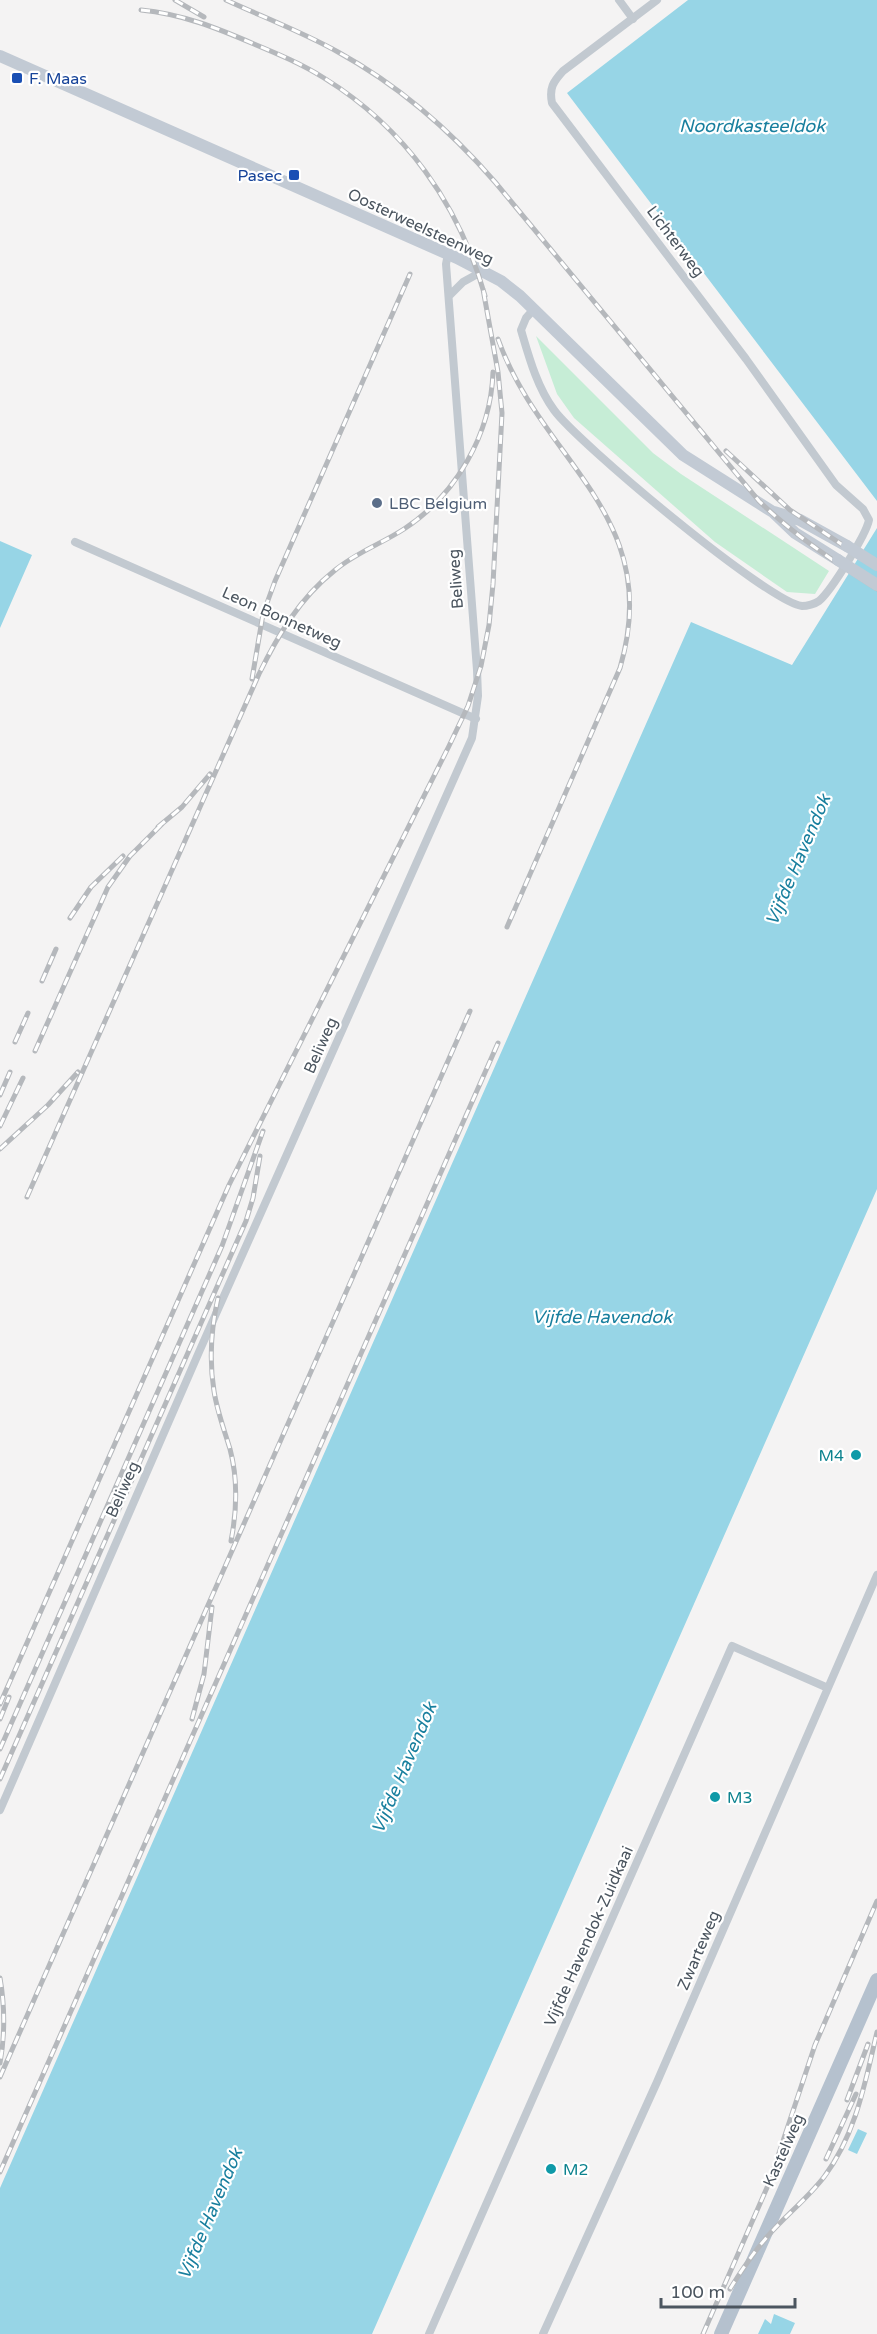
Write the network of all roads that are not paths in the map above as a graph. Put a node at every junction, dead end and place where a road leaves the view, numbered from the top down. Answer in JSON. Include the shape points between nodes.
{"nodes":[{"id":1,"x":619,"y":0,"type":"edge"},
{"id":2,"x":657,"y":0,"type":"edge"},
{"id":3,"x":633,"y":19,"type":"junction"},
{"id":4,"x":0,"y":56,"type":"edge"},
{"id":5,"x":448,"y":254,"type":"junction"},
{"id":6,"x":483,"y":271,"type":"junction"},
{"id":7,"x":449,"y":296,"type":"junction"},
{"id":8,"x":534,"y":309,"type":"junction"},
{"id":9,"x":773,"y":512,"type":"junction"},
{"id":10,"x":75,"y":542,"type":"dead end"},
{"id":11,"x":877,"y":565,"type":"edge"},
{"id":12,"x":877,"y":585,"type":"edge"},
{"id":13,"x":476,"y":719,"type":"junction"},
{"id":14,"x":877,"y":1575,"type":"edge"},
{"id":15,"x":828,"y":1688,"type":"junction"},
{"id":16,"x":0,"y":1810,"type":"edge"},
{"id":17,"x":877,"y":1980,"type":"edge"},
{"id":18,"x":429,"y":2334,"type":"edge"},
{"id":19,"x":543,"y":2334,"type":"edge"},
{"id":20,"x":721,"y":2334,"type":"edge"}],
"edges":[{"from":1,"to":3,"type":"street"},
{"from":2,"to":3,"type":"street","name":"Lichterweg"},
{"from":3,"to":8,"type":"street","name":"Lichterweg","via":[[553,81],[552,103],[836,485],[863,509],[869,520],[864,536],[819,600],[803,606],[784,599],[708,545],[567,427],[544,394],[521,330]]},
{"from":4,"to":5,"type":"main road","name":"Oosterweelsteenweg"},
{"from":5,"to":6,"type":"main road","name":"Oosterweelsteenweg"},
{"from":5,"to":7,"type":"street","name":"Beliweg"},
{"from":6,"to":7,"type":"street"},
{"from":6,"to":8,"type":"main road","name":"Oosterweelsteenweg"},
{"from":7,"to":13,"type":"street","name":"Beliweg","via":[[477,670]]},
{"from":8,"to":9,"type":"main road","name":"Oosterweelsteenweg","via":[[670,444]]},
{"from":9,"to":11,"type":"main road","name":"Oosterweelsteenweg","bridge":true,"via":[[800,520]]},
{"from":9,"to":12,"type":"main road","name":"Oosterweelsteenweg","bridge":true,"via":[[795,533]]},
{"from":10,"to":13,"type":"street","name":"Leon Bonnetweg"},
{"from":13,"to":16,"type":"street","name":"Beliweg","via":[[472,738]]},
{"from":14,"to":15,"type":"street","name":"Zwarteweg"},
{"from":15,"to":18,"type":"street","name":"Vijfde Havendok-Zuidkaai","via":[[732,1646]]},
{"from":15,"to":19,"type":"street","name":"Zwarteweg"},
{"from":17,"to":20,"type":"main road","name":"Kastelweg"}]}
